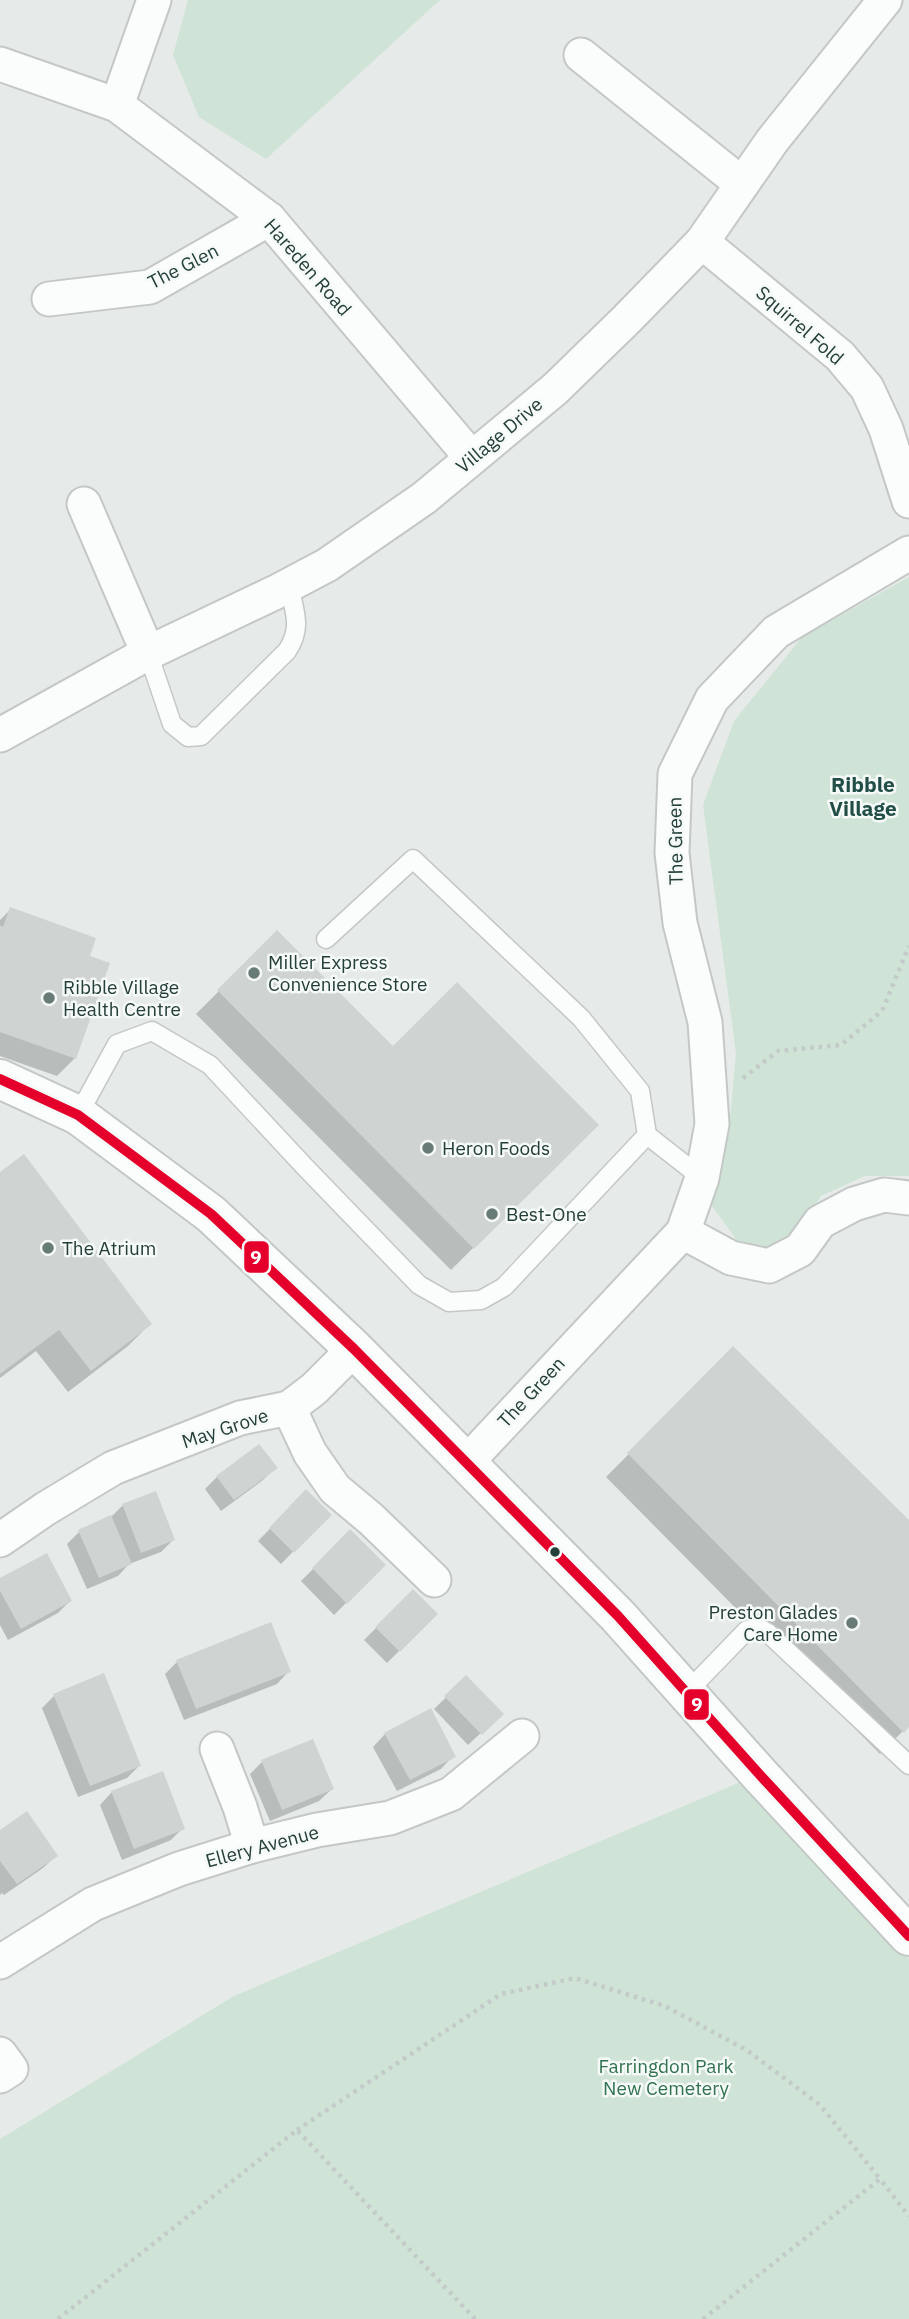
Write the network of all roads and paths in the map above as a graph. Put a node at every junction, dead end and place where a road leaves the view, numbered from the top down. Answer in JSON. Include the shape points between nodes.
{"nodes":[{"id":1,"x":154,"y":0,"type":"edge"},
{"id":2,"x":885,"y":0,"type":"edge"},
{"id":3,"x":581,"y":55,"type":"dead end"},
{"id":4,"x":0,"y":64,"type":"edge"},
{"id":5,"x":117,"y":105,"type":"junction"},
{"id":6,"x":742,"y":184,"type":"junction"},
{"id":7,"x":269,"y":219,"type":"junction"},
{"id":8,"x":702,"y":242,"type":"junction"},
{"id":9,"x":49,"y":299,"type":"dead end"},
{"id":10,"x":471,"y":457,"type":"junction"},
{"id":11,"x":909,"y":502,"type":"edge"},
{"id":12,"x":84,"y":503,"type":"dead end"},
{"id":13,"x":909,"y":553,"type":"edge"},
{"id":14,"x":289,"y":585,"type":"junction"},
{"id":15,"x":148,"y":653,"type":"junction"},
{"id":16,"x":0,"y":735,"type":"edge"},
{"id":17,"x":326,"y":939,"type":"dead end"},
{"id":18,"x":909,"y":946,"type":"edge"},
{"id":19,"x":0,"y":1079,"type":"edge"},
{"id":20,"x":78,"y":1115,"type":"junction"},
{"id":21,"x":712,"y":1124,"type":"junction"},
{"id":22,"x":647,"y":1135,"type":"junction"},
{"id":23,"x":702,"y":1178,"type":"junction"},
{"id":24,"x":909,"y":1198,"type":"edge"},
{"id":25,"x":683,"y":1232,"type":"junction"},
{"id":26,"x":354,"y":1349,"type":"junction"},
{"id":27,"x":289,"y":1408,"type":"junction"},
{"id":28,"x":467,"y":1462,"type":"junction"},
{"id":29,"x":0,"y":1539,"type":"edge"},
{"id":30,"x":433,"y":1580,"type":"dead end"},
{"id":31,"x":686,"y":1693,"type":"junction"},
{"id":32,"x":522,"y":1736,"type":"dead end"},
{"id":33,"x":217,"y":1749,"type":"dead end"},
{"id":34,"x":909,"y":1765,"type":"edge"},
{"id":35,"x":252,"y":1846,"type":"junction"},
{"id":36,"x":909,"y":1936,"type":"edge"},
{"id":37,"x":0,"y":1962,"type":"edge"},
{"id":38,"x":0,"y":2054,"type":"edge"},
{"id":39,"x":0,"y":2076,"type":"edge"},
{"id":40,"x":297,"y":2130,"type":"junction"},
{"id":41,"x":880,"y":2179,"type":"junction"},
{"id":42,"x":909,"y":2216,"type":"edge"},
{"id":43,"x":58,"y":2319,"type":"edge"},
{"id":44,"x":475,"y":2319,"type":"edge"},
{"id":45,"x":703,"y":2319,"type":"edge"}],
"edges":[{"from":1,"to":5,"type":"street"},
{"from":2,"to":6,"type":"street","name":"Village Drive"},
{"from":3,"to":6,"type":"street"},
{"from":4,"to":5,"type":"street","name":"Hareden Road"},
{"from":5,"to":7,"type":"street","name":"Hareden Road"},
{"from":6,"to":8,"type":"street","name":"Village Drive"},
{"from":7,"to":9,"type":"street","name":"The Glen","via":[[150,286]]},
{"from":7,"to":10,"type":"street","name":"Hareden Road"},
{"from":8,"to":10,"type":"street","name":"Village Drive","via":[[555,389]]},
{"from":8,"to":11,"type":"street","name":"Squirrel Fold","via":[[840,356],[867,388],[886,429]]},
{"from":10,"to":14,"type":"street","name":"Village Drive","via":[[424,498],[327,565]]},
{"from":12,"to":15,"type":"street"},
{"from":13,"to":21,"type":"street","name":"The Green","via":[[776,632],[712,699],[675,775],[672,853],[680,923],[705,1022]]},
{"from":14,"to":15,"type":"street","name":"Village Drive"},
{"from":14,"to":15,"type":"lane","via":[[297,624],[294,641],[201,736],[188,737],[172,724]]},
{"from":15,"to":16,"type":"street","name":"Village Drive"},
{"from":17,"to":22,"type":"lane","via":[[413,859],[581,1018],[640,1091]]},
{"from":18,"to":21,"type":"path","via":[[882,1012],[842,1045],[778,1051],[736,1083]]},
{"from":19,"to":20,"type":"street"},
{"from":20,"to":22,"type":"lane","via":[[117,1044],[152,1031],[210,1065],[419,1284],[449,1302],[481,1300],[504,1287]]},
{"from":20,"to":26,"type":"street","via":[[211,1213]]},
{"from":21,"to":23,"type":"street","name":"The Green"},
{"from":22,"to":23,"type":"lane"},
{"from":23,"to":25,"type":"street","name":"The Green"},
{"from":24,"to":25,"type":"street","via":[[884,1195],[854,1204],[820,1222],[800,1250],[769,1266],[731,1258]]},
{"from":25,"to":28,"type":"street","name":"The Green"},
{"from":26,"to":27,"type":"street"},
{"from":26,"to":28,"type":"street"},
{"from":27,"to":29,"type":"street","name":"May Grove","via":[[240,1419],[113,1468]]},
{"from":27,"to":30,"type":"street","name":"May Grove","via":[[310,1453],[335,1489]]},
{"from":28,"to":31,"type":"street","via":[[618,1616]]},
{"from":31,"to":34,"type":"lane","via":[[747,1630],[757,1627]]},
{"from":31,"to":36,"type":"street"},
{"from":32,"to":35,"type":"street","name":"Ellery Avenue","via":[[451,1794],[390,1818]]},
{"from":33,"to":35,"type":"street"},
{"from":35,"to":37,"type":"street","name":"Ellery Avenue","via":[[93,1904]]},
{"from":38,"to":39,"type":"street","via":[[11,2069]]},
{"from":40,"to":41,"type":"path","via":[[501,1994],[575,1978],[665,2006],[748,2050],[820,2105]]},
{"from":40,"to":43,"type":"path"},
{"from":40,"to":44,"type":"path"},
{"from":41,"to":42,"type":"path"},
{"from":41,"to":45,"type":"path"}]}
